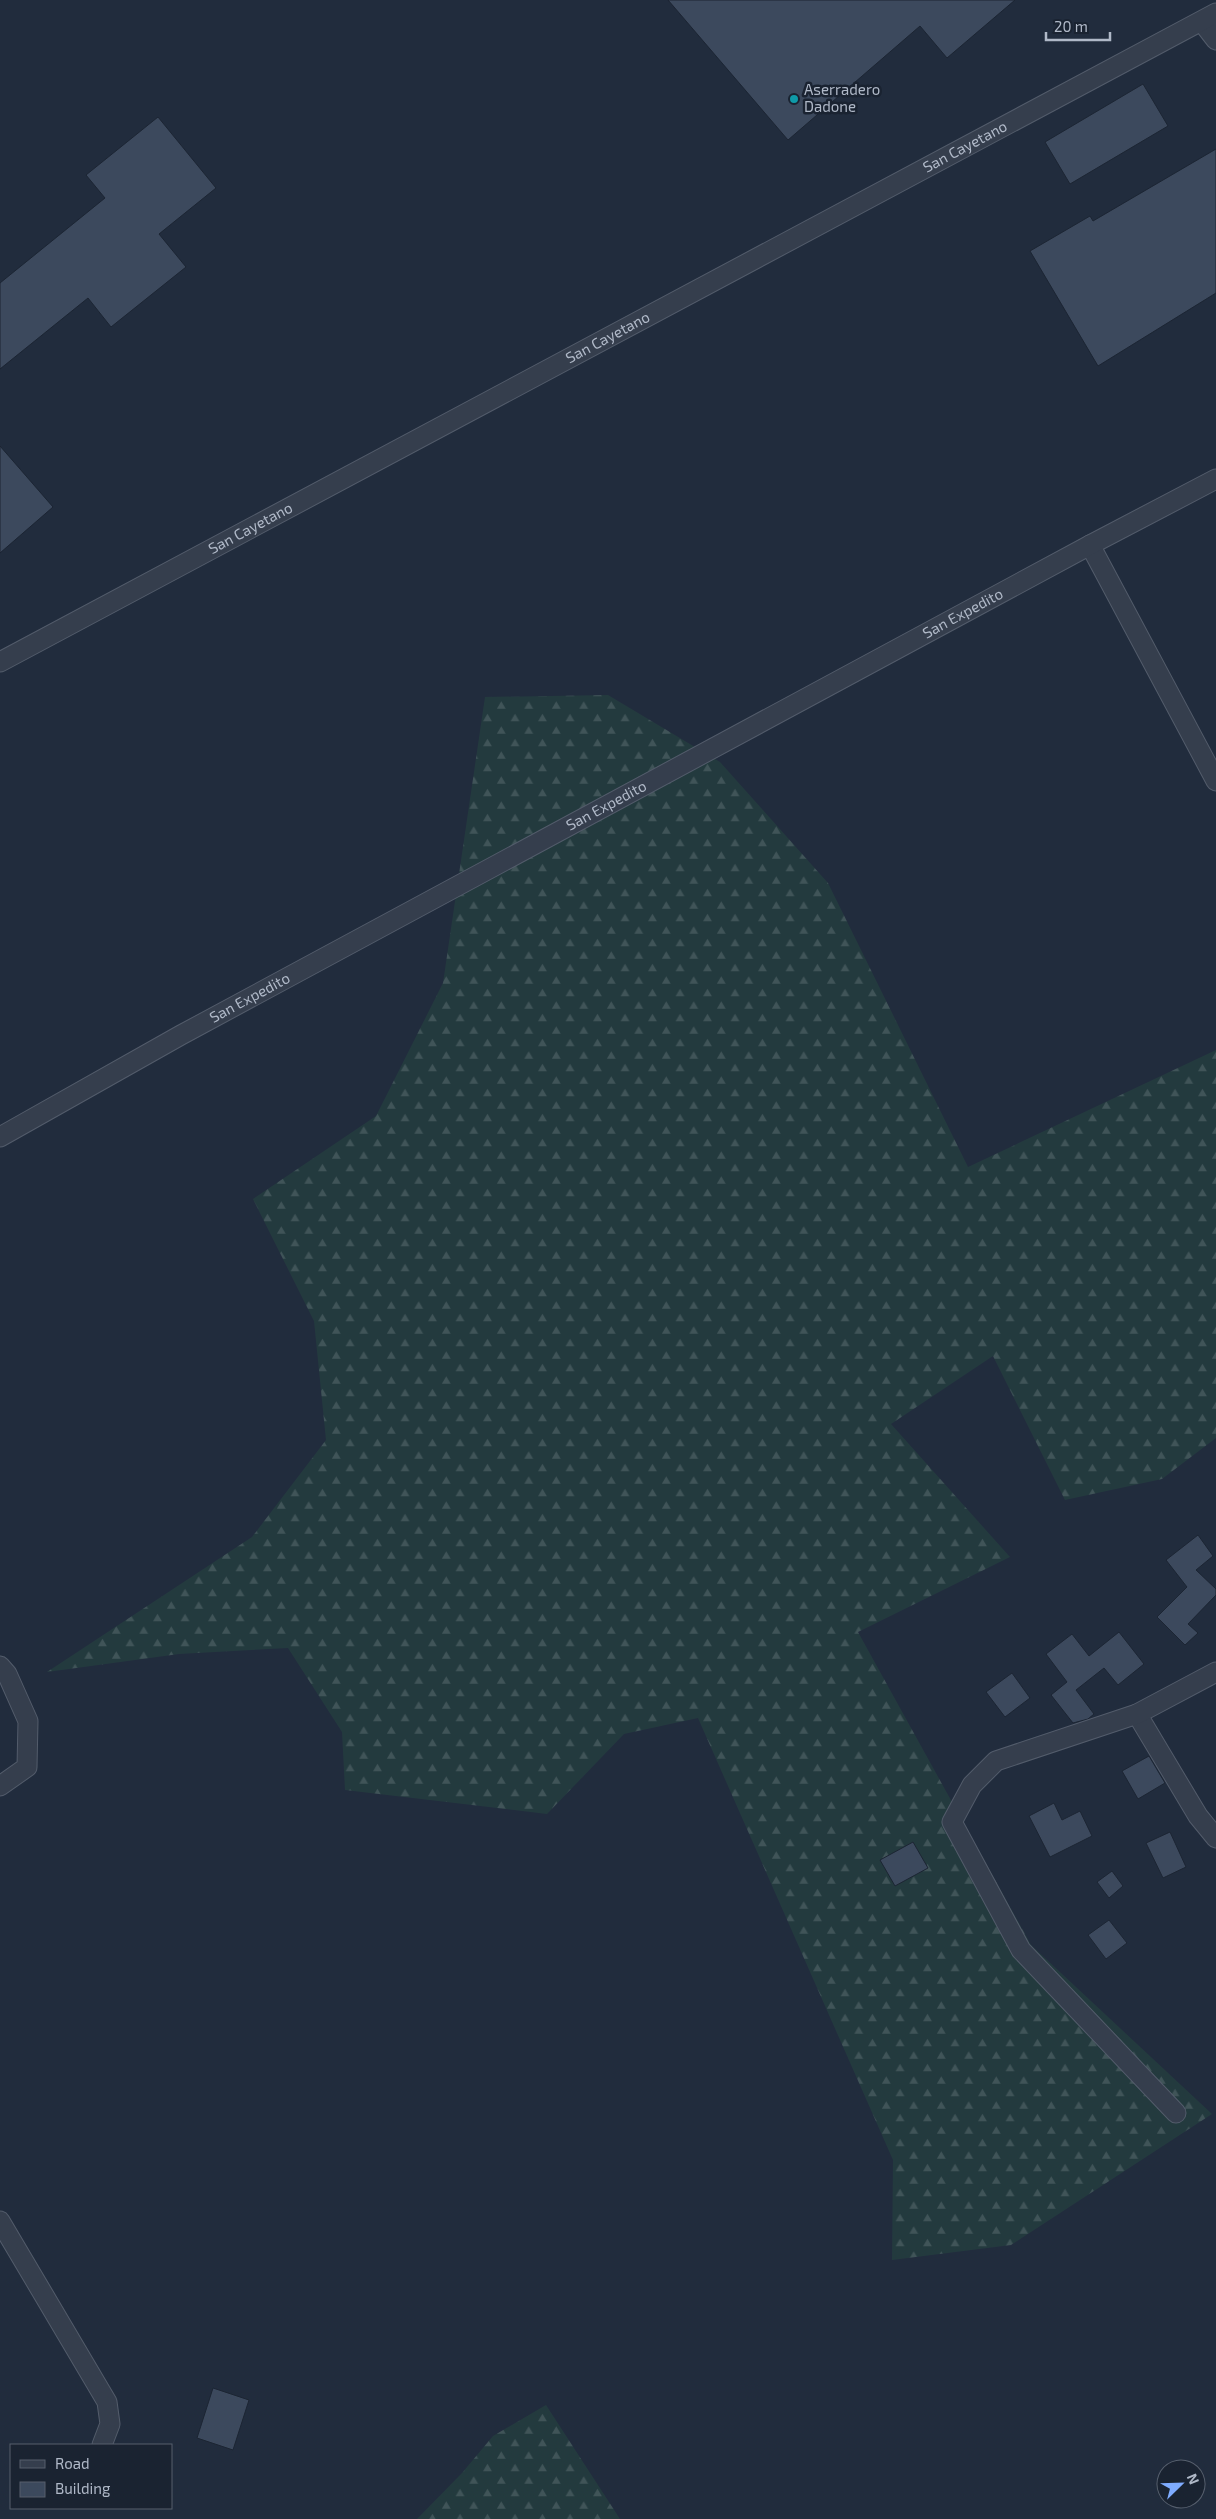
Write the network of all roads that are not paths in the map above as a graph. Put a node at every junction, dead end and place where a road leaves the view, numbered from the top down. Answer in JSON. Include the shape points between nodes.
{"nodes":[{"id":1,"x":1209,"y":17,"type":"edge"},
{"id":2,"x":1216,"y":40,"type":"edge"},
{"id":3,"x":1216,"y":479,"type":"edge"},
{"id":4,"x":1090,"y":545,"type":"junction"},
{"id":5,"x":0,"y":662,"type":"edge"},
{"id":6,"x":1216,"y":782,"type":"edge"},
{"id":7,"x":0,"y":1136,"type":"edge"},
{"id":8,"x":0,"y":1666,"type":"edge"},
{"id":9,"x":1216,"y":1672,"type":"edge"},
{"id":10,"x":1136,"y":1714,"type":"junction"},
{"id":11,"x":0,"y":1786,"type":"edge"},
{"id":12,"x":1216,"y":1838,"type":"edge"},
{"id":13,"x":1176,"y":2114,"type":"dead end"},
{"id":14,"x":1,"y":2225,"type":"edge"},
{"id":15,"x":102,"y":2444,"type":"edge"}],
"edges":[{"from":1,"to":2,"type":"street"},
{"from":1,"to":5,"type":"street","name":"San Cayetano"},
{"from":3,"to":4,"type":"street","name":"San Expedito"},
{"from":4,"to":6,"type":"street"},
{"from":4,"to":7,"type":"street","name":"San Expedito"},
{"from":8,"to":11,"type":"street","via":[[7,1674],[28,1721],[27,1767]]},
{"from":9,"to":10,"type":"street"},
{"from":10,"to":12,"type":"street","via":[[1198,1816]]},
{"from":10,"to":13,"type":"street","via":[[996,1761],[972,1785],[952,1822],[1021,1950]]},
{"from":14,"to":15,"type":"street","via":[[107,2402],[110,2424]]}]}
